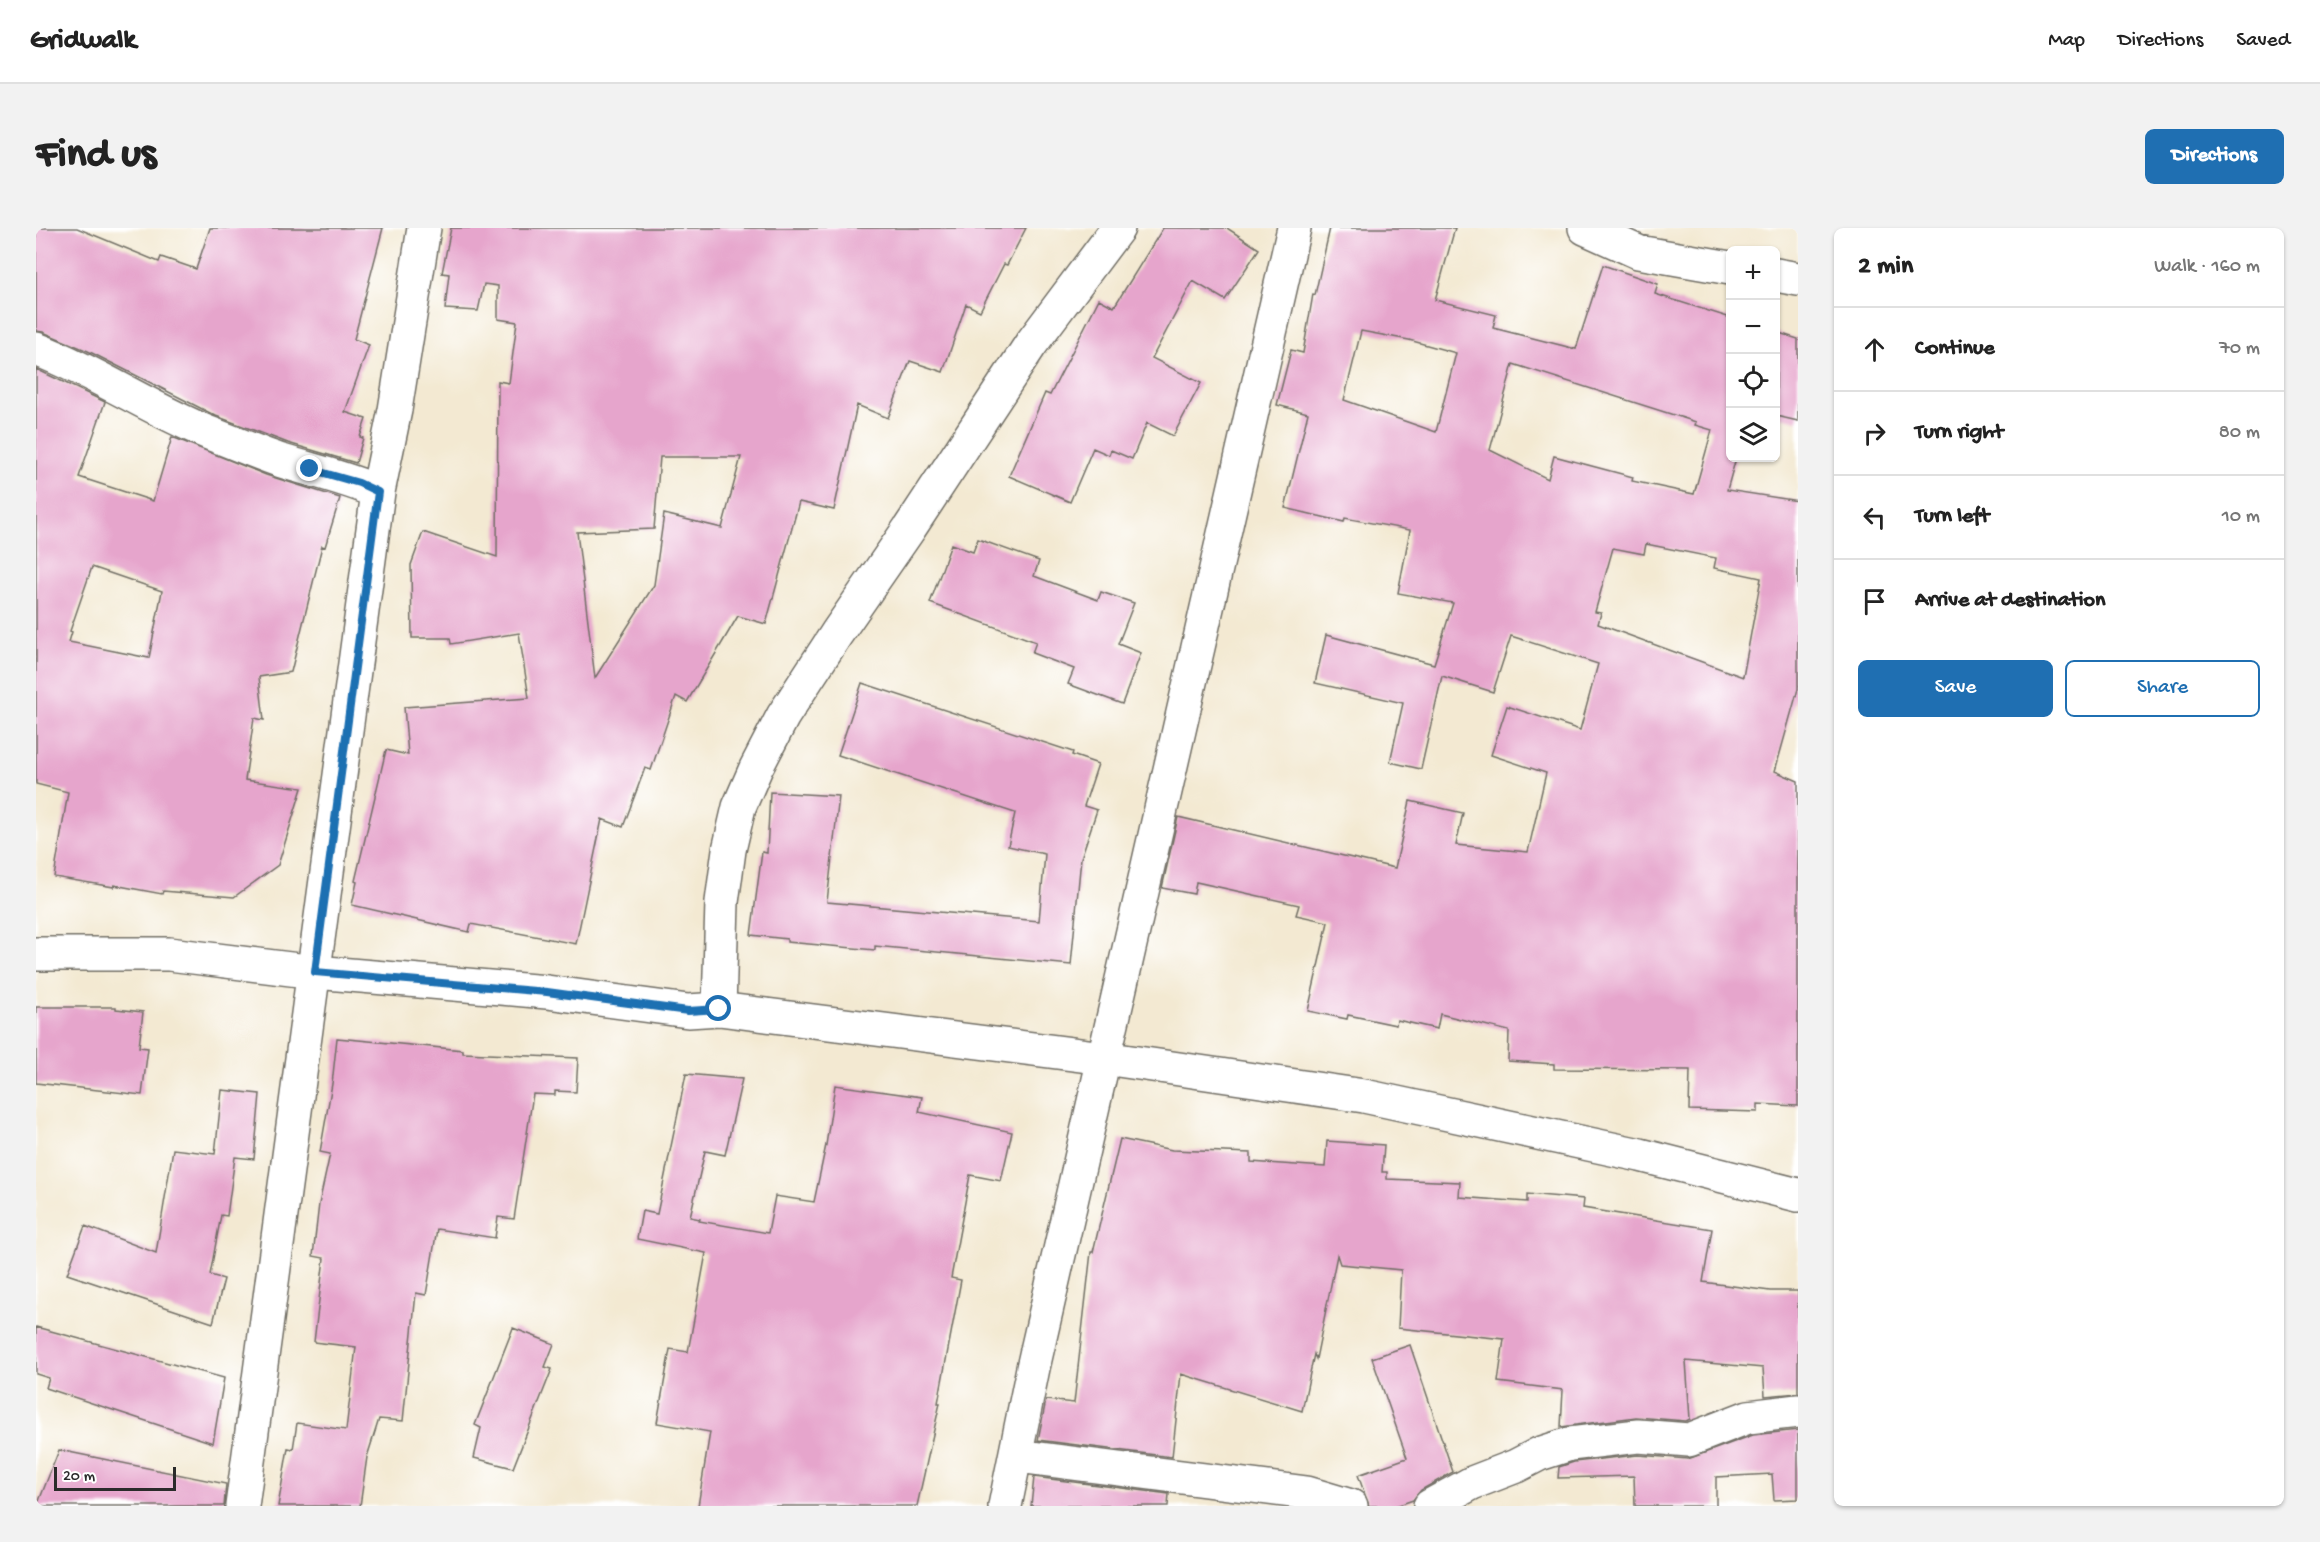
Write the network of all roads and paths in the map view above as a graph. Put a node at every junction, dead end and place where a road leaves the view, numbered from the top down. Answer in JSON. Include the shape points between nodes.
{"nodes":[{"id":1,"x":424,"y":228,"type":"edge"},
{"id":2,"x":1118,"y":228,"type":"edge"},
{"id":3,"x":1294,"y":228,"type":"edge"},
{"id":4,"x":1585,"y":228,"type":"edge"},
{"id":5,"x":1726,"y":267,"type":"edge"},
{"id":6,"x":1780,"y":276,"type":"edge"},
{"id":7,"x":1798,"y":279,"type":"edge"},
{"id":8,"x":36,"y":349,"type":"edge"},
{"id":9,"x":378,"y":492,"type":"junction"},
{"id":10,"x":36,"y":954,"type":"edge"},
{"id":11,"x":315,"y":972,"type":"junction"},
{"id":12,"x":719,"y":1009,"type":"junction"},
{"id":13,"x":1104,"y":1058,"type":"junction"},
{"id":14,"x":1798,"y":1195,"type":"edge"},
{"id":15,"x":1798,"y":1411,"type":"edge"},
{"id":16,"x":1017,"y":1456,"type":"junction"},
{"id":17,"x":242,"y":1506,"type":"edge"},
{"id":18,"x":1005,"y":1506,"type":"edge"},
{"id":19,"x":1351,"y":1506,"type":"edge"},
{"id":20,"x":1430,"y":1506,"type":"edge"}],
"edges":[{"from":1,"to":9,"type":"street"},
{"from":2,"to":12,"type":"street","via":[[1031,344],[778,726],[739,807],[729,850]]},
{"from":3,"to":13,"type":"street"},
{"from":4,"to":5,"type":"street","via":[[1638,252]]},
{"from":6,"to":7,"type":"street"},
{"from":8,"to":9,"type":"street","via":[[208,432],[278,460]]},
{"from":9,"to":11,"type":"street"},
{"from":10,"to":11,"type":"street","via":[[169,954]]},
{"from":11,"to":12,"type":"street","via":[[547,992],[688,1011]]},
{"from":11,"to":17,"type":"street"},
{"from":12,"to":13,"type":"street"},
{"from":13,"to":14,"type":"street","via":[[1364,1096],[1640,1155]]},
{"from":13,"to":16,"type":"street","via":[[1033,1368]]},
{"from":15,"to":20,"type":"street","via":[[1748,1417],[1689,1440],[1638,1436],[1570,1444],[1472,1483]]},
{"from":16,"to":18,"type":"street"},
{"from":16,"to":19,"type":"street","via":[[1307,1493]]}]}
